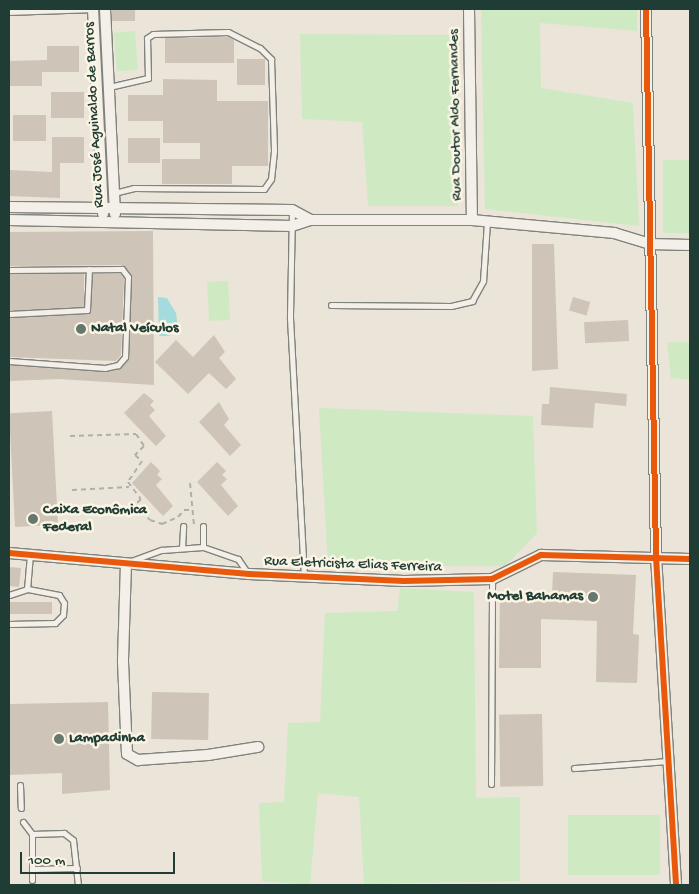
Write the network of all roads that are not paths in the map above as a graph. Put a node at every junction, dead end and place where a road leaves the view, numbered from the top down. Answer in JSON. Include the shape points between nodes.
{"nodes":[{"id":1,"x":93,"y":9,"type":"edge"},
{"id":2,"x":105,"y":9,"type":"edge"},
{"id":3,"x":469,"y":9,"type":"edge"},
{"id":4,"x":646,"y":9,"type":"edge"},
{"id":5,"x":9,"y":12,"type":"edge"},
{"id":6,"x":106,"y":27,"type":"junction"},
{"id":7,"x":94,"y":29,"type":"junction"},
{"id":8,"x":109,"y":87,"type":"junction"},
{"id":9,"x":114,"y":193,"type":"junction"},
{"id":10,"x":9,"y":207,"type":"edge"},
{"id":11,"x":102,"y":208,"type":"junction"},
{"id":12,"x":115,"y":208,"type":"junction"},
{"id":13,"x":292,"y":210,"type":"junction"},
{"id":14,"x":9,"y":220,"type":"edge"},
{"id":15,"x":104,"y":220,"type":"junction"},
{"id":16,"x":115,"y":220,"type":"junction"},
{"id":17,"x":310,"y":220,"type":"junction"},
{"id":18,"x":472,"y":220,"type":"junction"},
{"id":19,"x":487,"y":222,"type":"junction"},
{"id":20,"x":292,"y":226,"type":"junction"},
{"id":21,"x":649,"y":244,"type":"junction"},
{"id":22,"x":690,"y":246,"type":"edge"},
{"id":23,"x":89,"y":269,"type":"junction"},
{"id":24,"x":9,"y":270,"type":"edge"},
{"id":25,"x":331,"y":305,"type":"dead end"},
{"id":26,"x":9,"y":314,"type":"edge"},
{"id":27,"x":9,"y":362,"type":"edge"},
{"id":28,"x":182,"y":526,"type":"dead end"},
{"id":29,"x":203,"y":526,"type":"dead end"},
{"id":30,"x":203,"y":547,"type":"junction"},
{"id":31,"x":182,"y":548,"type":"junction"},
{"id":32,"x":9,"y":553,"type":"edge"},
{"id":33,"x":30,"y":556,"type":"junction"},
{"id":34,"x":656,"y":557,"type":"junction"},
{"id":35,"x":690,"y":559,"type":"edge"},
{"id":36,"x":126,"y":564,"type":"junction"},
{"id":37,"x":248,"y":574,"type":"junction"},
{"id":38,"x":304,"y":578,"type":"junction"},
{"id":39,"x":492,"y":580,"type":"junction"},
{"id":40,"x":27,"y":589,"type":"junction"},
{"id":41,"x":9,"y":595,"type":"edge"},
{"id":42,"x":9,"y":624,"type":"edge"},
{"id":43,"x":258,"y":747,"type":"dead end"},
{"id":44,"x":668,"y":761,"type":"junction"},
{"id":45,"x":574,"y":768,"type":"dead end"},
{"id":46,"x":491,"y":784,"type":"dead end"},
{"id":47,"x":20,"y":785,"type":"dead end"},
{"id":48,"x":21,"y":808,"type":"dead end"},
{"id":49,"x":23,"y":822,"type":"dead end"},
{"id":50,"x":32,"y":834,"type":"junction"},
{"id":51,"x":77,"y":868,"type":"junction"},
{"id":52,"x":32,"y":869,"type":"junction"},
{"id":53,"x":32,"y":880,"type":"dead end"},
{"id":54,"x":78,"y":885,"type":"edge"},
{"id":55,"x":676,"y":885,"type":"edge"}],
"edges":[{"from":1,"to":5,"type":"lane"},
{"from":1,"to":7,"type":"street","name":"Rua José Aguinaldo de Barros"},
{"from":2,"to":6,"type":"street","name":"Rua José Aguinaldo de Barros"},
{"from":3,"to":18,"type":"street","name":"Rua Doutor Aldo Fernandes"},
{"from":4,"to":21,"type":"street"},
{"from":6,"to":7,"type":"street"},
{"from":6,"to":8,"type":"street","name":"Rua José Aguinaldo de Barros"},
{"from":7,"to":11,"type":"street","name":"Rua José Aguinaldo de Barros"},
{"from":8,"to":9,"type":"street","name":"Rua José Aguinaldo de Barros"},
{"from":8,"to":9,"type":"lane","via":[[148,78],[147,38],[153,34],[228,32],[260,48],[272,59],[274,151],[271,179],[264,189],[134,188]]},
{"from":9,"to":12,"type":"street","name":"Rua José Aguinaldo de Barros"},
{"from":10,"to":11,"type":"street"},
{"from":11,"to":12,"type":"street"},
{"from":11,"to":15,"type":"street","name":"Rua José Aguinaldo de Barros"},
{"from":12,"to":13,"type":"street"},
{"from":12,"to":16,"type":"street","name":"Rua José Aguinaldo de Barros"},
{"from":13,"to":17,"type":"street"},
{"from":13,"to":20,"type":"lane"},
{"from":14,"to":15,"type":"street"},
{"from":15,"to":16,"type":"street"},
{"from":16,"to":20,"type":"street"},
{"from":17,"to":18,"type":"street"},
{"from":17,"to":20,"type":"street"},
{"from":18,"to":19,"type":"street"},
{"from":19,"to":21,"type":"street","via":[[614,233]]},
{"from":19,"to":25,"type":"lane","via":[[483,281],[472,301],[451,306]]},
{"from":20,"to":38,"type":"lane","via":[[290,318]]},
{"from":21,"to":22,"type":"street"},
{"from":21,"to":34,"type":"street"},
{"from":23,"to":24,"type":"lane"},
{"from":23,"to":26,"type":"lane","via":[[87,310]]},
{"from":23,"to":27,"type":"lane","via":[[127,272],[125,357],[118,365],[105,368]]},
{"from":28,"to":31,"type":"lane"},
{"from":29,"to":30,"type":"lane"},
{"from":30,"to":31,"type":"lane"},
{"from":30,"to":37,"type":"lane","via":[[238,559]]},
{"from":31,"to":36,"type":"lane"},
{"from":32,"to":33,"type":"street","name":"Rua Eletricista Elias Ferreira"},
{"from":33,"to":36,"type":"street","name":"Rua Eletricista Elias Ferreira"},
{"from":33,"to":40,"type":"lane"},
{"from":34,"to":35,"type":"street","name":"Rua Eletricista Elias Ferreira"},
{"from":34,"to":39,"type":"street","name":"Rua Eletricista Elias Ferreira","via":[[540,555]]},
{"from":34,"to":44,"type":"street"},
{"from":36,"to":37,"type":"street","name":"Rua Eletricista Elias Ferreira"},
{"from":36,"to":43,"type":"street","via":[[123,662],[127,754],[138,760],[208,755]]},
{"from":37,"to":38,"type":"street","name":"Rua Eletricista Elias Ferreira"},
{"from":38,"to":39,"type":"street","name":"Rua Eletricista Elias Ferreira"},
{"from":39,"to":46,"type":"lane"},
{"from":40,"to":41,"type":"lane"},
{"from":40,"to":42,"type":"lane","via":[[58,595],[64,604],[63,616],[55,623]]},
{"from":44,"to":45,"type":"lane"},
{"from":44,"to":55,"type":"street"},
{"from":47,"to":48,"type":"lane"},
{"from":49,"to":50,"type":"lane"},
{"from":50,"to":51,"type":"lane","via":[[70,836],[75,846]]},
{"from":50,"to":52,"type":"lane"},
{"from":51,"to":52,"type":"lane"},
{"from":51,"to":54,"type":"lane"},
{"from":52,"to":53,"type":"lane"}]}
